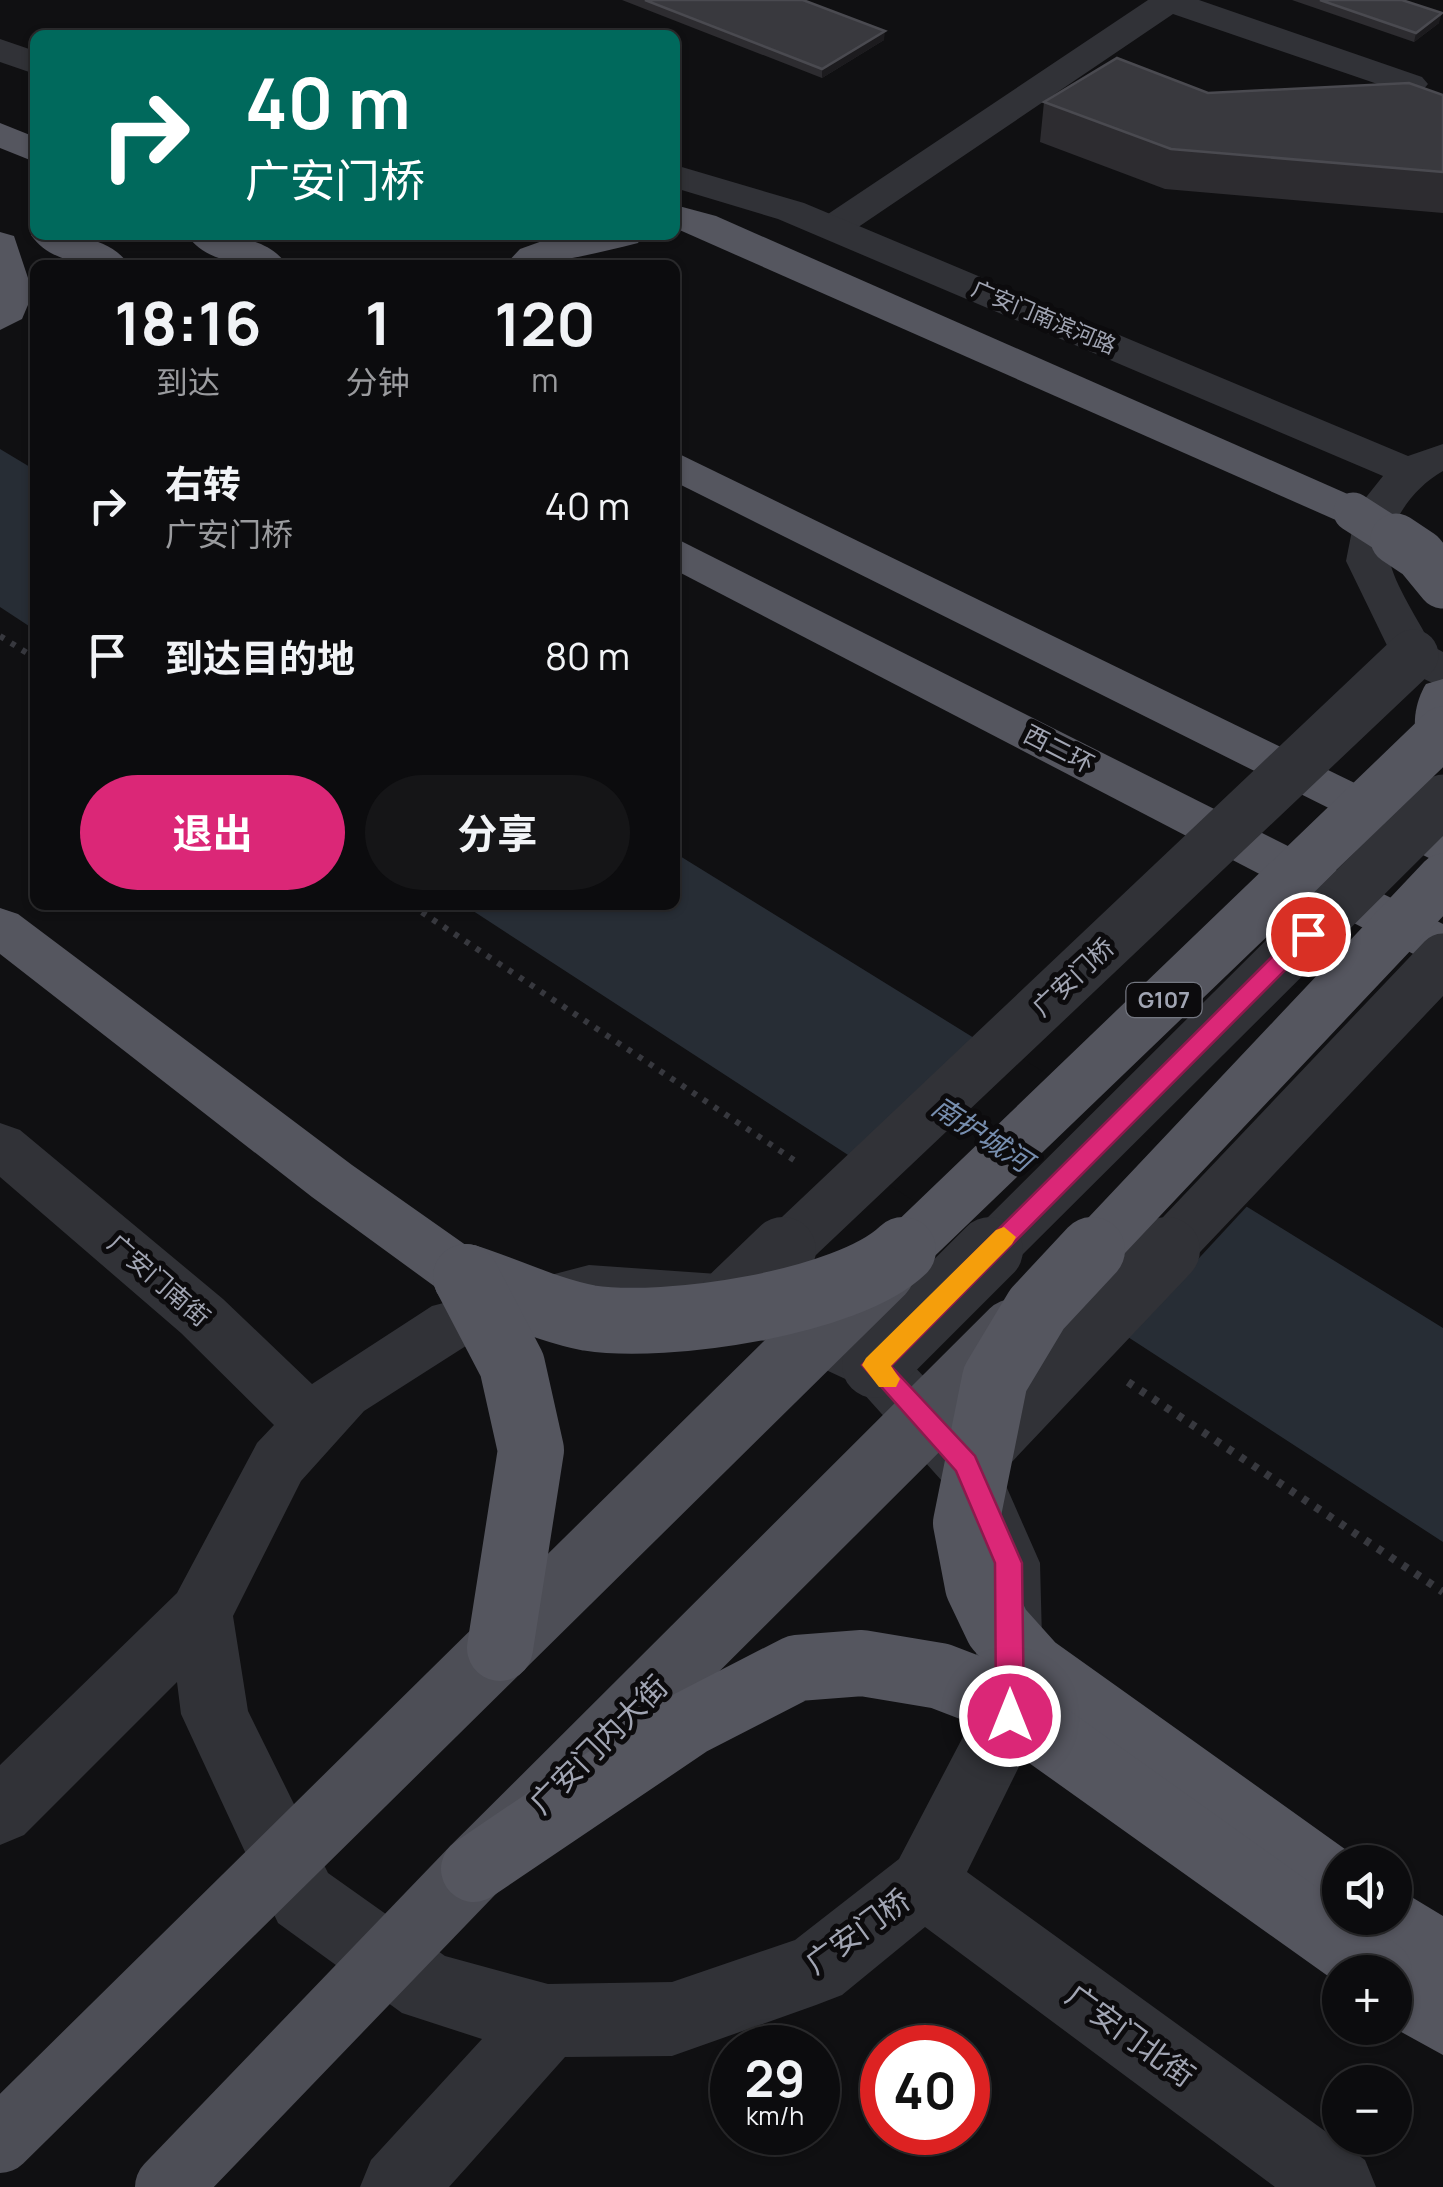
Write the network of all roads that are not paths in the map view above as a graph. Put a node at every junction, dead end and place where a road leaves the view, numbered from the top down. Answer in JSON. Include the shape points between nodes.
{"nodes":[{"id":1,"x":1167,"y":1,"type":"edge"},
{"id":2,"x":0,"y":49,"type":"edge"},
{"id":3,"x":30,"y":62,"type":"edge"},
{"id":4,"x":1410,"y":84,"type":"edge"},
{"id":5,"x":0,"y":116,"type":"edge"},
{"id":6,"x":30,"y":126,"type":"edge"},
{"id":7,"x":0,"y":134,"type":"edge"},
{"id":8,"x":30,"y":149,"type":"edge"},
{"id":9,"x":680,"y":177,"type":"edge"},
{"id":10,"x":0,"y":210,"type":"edge"},
{"id":11,"x":680,"y":218,"type":"edge"},
{"id":12,"x":30,"y":225,"type":"edge"},
{"id":13,"x":832,"y":228,"type":"junction"},
{"id":14,"x":680,"y":239,"type":"edge"},
{"id":15,"x":60,"y":240,"type":"edge"},
{"id":16,"x":216,"y":240,"type":"edge"},
{"id":17,"x":591,"y":240,"type":"edge"},
{"id":18,"x":0,"y":244,"type":"edge"},
{"id":19,"x":744,"y":246,"type":"junction"},
{"id":20,"x":100,"y":260,"type":"edge"},
{"id":21,"x":258,"y":260,"type":"edge"},
{"id":22,"x":529,"y":260,"type":"edge"},
{"id":23,"x":0,"y":318,"type":"edge"},
{"id":24,"x":30,"y":336,"type":"edge"},
{"id":25,"x":0,"y":351,"type":"edge"},
{"id":26,"x":1426,"y":463,"type":"edge"},
{"id":27,"x":680,"y":467,"type":"edge"},
{"id":28,"x":1353,"y":512,"type":"junction"},
{"id":29,"x":1443,"y":536,"type":"edge"},
{"id":30,"x":680,"y":555,"type":"edge"},
{"id":31,"x":1443,"y":583,"type":"edge"},
{"id":32,"x":1436,"y":698,"type":"edge"},
{"id":33,"x":1443,"y":800,"type":"edge"},
{"id":34,"x":1443,"y":847,"type":"edge"},
{"id":35,"x":1443,"y":879,"type":"edge"},
{"id":36,"x":0,"y":927,"type":"edge"},
{"id":37,"x":1443,"y":947,"type":"edge"},
{"id":38,"x":1443,"y":959,"type":"edge"},
{"id":39,"x":0,"y":1146,"type":"edge"},
{"id":40,"x":884,"y":1269,"type":"junction"},
{"id":41,"x":466,"y":1277,"type":"junction"},
{"id":42,"x":732,"y":1300,"type":"junction"},
{"id":43,"x":1037,"y":1309,"type":"junction"},
{"id":44,"x":875,"y":1365,"type":"junction"},
{"id":45,"x":311,"y":1422,"type":"junction"},
{"id":46,"x":966,"y":1464,"type":"junction"},
{"id":47,"x":200,"y":1614,"type":"junction"},
{"id":48,"x":500,"y":1648,"type":"junction"},
{"id":49,"x":0,"y":1812,"type":"edge"},
{"id":50,"x":474,"y":1869,"type":"junction"},
{"id":51,"x":1322,"y":1873,"type":"edge"},
{"id":52,"x":924,"y":1883,"type":"junction"},
{"id":53,"x":1409,"y":1935,"type":"edge"},
{"id":54,"x":1355,"y":1955,"type":"edge"},
{"id":55,"x":1443,"y":1959,"type":"edge"},
{"id":56,"x":1412,"y":1996,"type":"edge"},
{"id":57,"x":1443,"y":2018,"type":"edge"},
{"id":58,"x":548,"y":2021,"type":"junction"},
{"id":59,"x":0,"y":2140,"type":"edge"},
{"id":60,"x":168,"y":2187,"type":"edge"},
{"id":61,"x":398,"y":2187,"type":"edge"},
{"id":62,"x":1338,"y":2187,"type":"edge"}],
"edges":[{"from":1,"to":4,"type":"street"},
{"from":1,"to":13,"type":"street"},
{"from":2,"to":3,"type":"street"},
{"from":5,"to":6,"type":"highway"},
{"from":7,"to":8,"type":"highway"},
{"from":9,"to":13,"type":"street","name":"广安门南滨河路"},
{"from":10,"to":12,"type":"highway"},
{"from":11,"to":19,"type":"highway"},
{"from":13,"to":26,"type":"street","name":"广安门南滨河路"},
{"from":14,"to":19,"type":"highway"},
{"from":15,"to":20,"type":"highway"},
{"from":16,"to":21,"type":"highway"},
{"from":17,"to":22,"type":"highway"},
{"from":18,"to":23,"type":"highway","via":[[16,289],[11,310]]},
{"from":19,"to":28,"type":"highway"},
{"from":24,"to":25,"type":"highway"},
{"from":26,"to":32,"type":"street","via":[[1378,510],[1368,560]]},
{"from":27,"to":34,"type":"highway"},
{"from":28,"to":29,"type":"highway"},
{"from":28,"to":31,"type":"highway","bridge":true,"via":[[1420,555]]},
{"from":30,"to":37,"type":"highway","name":"西二环"},
{"from":32,"to":40,"type":"highway","number":"G107","bridge":true},
{"from":32,"to":42,"type":"street","name":"广安门桥","bridge":true},
{"from":33,"to":44,"type":"street","bridge":true},
{"from":35,"to":43,"type":"highway","bridge":true},
{"from":36,"to":41,"type":"highway"},
{"from":38,"to":46,"type":"street","bridge":true},
{"from":39,"to":45,"type":"street","name":"广安门南街","via":[[202,1316]]},
{"from":40,"to":41,"type":"highway","bridge":true,"via":[[794,1302],[701,1316],[596,1319]]},
{"from":40,"to":48,"type":"main road","bridge":true},
{"from":41,"to":48,"type":"highway","bridge":true,"via":[[512,1365],[531,1450]]},
{"from":42,"to":44,"type":"street","name":"广安门桥"},
{"from":42,"to":45,"type":"street","name":"广安门桥","via":[[589,1289],[454,1323],[342,1392]]},
{"from":43,"to":50,"type":"main road","name":"广安门内大街","bridge":true},
{"from":43,"to":51,"type":"highway","bridge":true,"via":[[996,1379],[966,1523],[978,1586],[998,1628],[1033,1666]]},
{"from":44,"to":46,"type":"street","name":"广安门桥"},
{"from":45,"to":47,"type":"street","name":"广安门桥","via":[[279,1462]]},
{"from":46,"to":52,"type":"street","name":"广安门桥","via":[[1008,1563],[1010,1716]]},
{"from":47,"to":49,"type":"street"},
{"from":47,"to":58,"type":"street","name":"广安门桥","via":[[215,1714],[302,1898],[428,1987]]},
{"from":48,"to":59,"type":"main road","bridge":true},
{"from":50,"to":54,"type":"highway","bridge":true,"via":[[742,1693],[797,1668],[862,1663],[940,1676],[992,1696]]},
{"from":50,"to":60,"type":"main road","name":"广安门内大街","bridge":true},
{"from":52,"to":58,"type":"street","name":"广安门桥","via":[[816,1969],[672,2018]]},
{"from":52,"to":62,"type":"street","name":"广安门北街"},
{"from":53,"to":55,"type":"highway"},
{"from":56,"to":57,"type":"highway"},
{"from":58,"to":61,"type":"street"}]}
